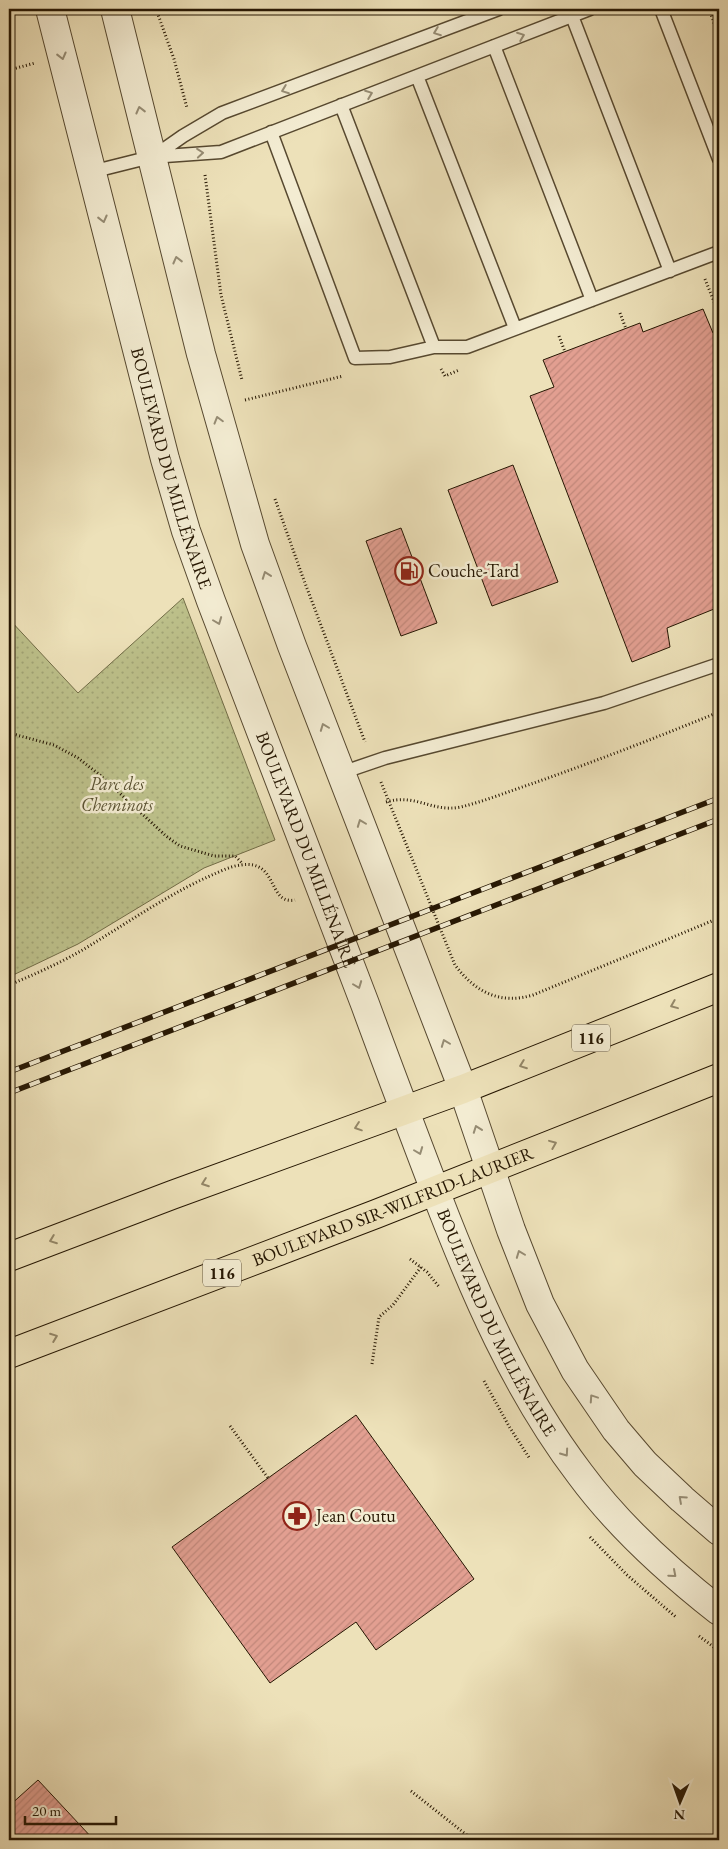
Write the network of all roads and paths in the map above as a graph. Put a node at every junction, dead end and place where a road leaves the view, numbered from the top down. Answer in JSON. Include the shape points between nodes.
{"nodes":[{"id":1,"x":50,"y":9,"type":"edge"},
{"id":2,"x":115,"y":9,"type":"edge"},
{"id":3,"x":156,"y":9,"type":"edge"},
{"id":4,"x":498,"y":9,"type":"edge"},
{"id":5,"x":590,"y":9,"type":"edge"},
{"id":6,"x":661,"y":9,"type":"edge"},
{"id":7,"x":709,"y":9,"type":"edge"},
{"id":8,"x":572,"y":16,"type":"junction"},
{"id":9,"x":719,"y":37,"type":"edge"},
{"id":10,"x":494,"y":46,"type":"junction"},
{"id":11,"x":417,"y":76,"type":"junction"},
{"id":12,"x":341,"y":105,"type":"junction"},
{"id":13,"x":188,"y":111,"type":"dead end"},
{"id":14,"x":271,"y":132,"type":"junction"},
{"id":15,"x":151,"y":157,"type":"junction"},
{"id":16,"x":719,"y":158,"type":"edge"},
{"id":17,"x":91,"y":172,"type":"junction"},
{"id":18,"x":206,"y":181,"type":"dead end"},
{"id":19,"x":719,"y":252,"type":"edge"},
{"id":20,"x":670,"y":271,"type":"junction"},
{"id":21,"x":592,"y":300,"type":"junction"},
{"id":22,"x":618,"y":309,"type":"dead end"},
{"id":23,"x":515,"y":328,"type":"junction"},
{"id":24,"x":626,"y":329,"type":"dead end"},
{"id":25,"x":558,"y":332,"type":"dead end"},
{"id":26,"x":434,"y":348,"type":"junction"},
{"id":27,"x":565,"y":352,"type":"dead end"},
{"id":28,"x":242,"y":381,"type":"dead end"},
{"id":29,"x":244,"y":390,"type":"dead end"},
{"id":30,"x":249,"y":408,"type":"dead end"},
{"id":31,"x":273,"y":491,"type":"dead end"},
{"id":32,"x":719,"y":664,"type":"edge"},
{"id":33,"x":719,"y":712,"type":"edge"},
{"id":34,"x":9,"y":733,"type":"edge"},
{"id":35,"x":364,"y":739,"type":"dead end"},
{"id":36,"x":341,"y":773,"type":"junction"},
{"id":37,"x":382,"y":786,"type":"dead end"},
{"id":38,"x":388,"y":801,"type":"junction"},
{"id":39,"x":243,"y":864,"type":"junction"},
{"id":40,"x":300,"y":898,"type":"dead end"},
{"id":41,"x":719,"y":918,"type":"edge"},
{"id":42,"x":9,"y":985,"type":"edge"},
{"id":43,"x":719,"y":987,"type":"edge"},
{"id":44,"x":719,"y":1078,"type":"edge"},
{"id":45,"x":463,"y":1089,"type":"junction"},
{"id":46,"x":404,"y":1111,"type":"junction"},
{"id":47,"x":491,"y":1168,"type":"junction"},
{"id":48,"x":435,"y":1190,"type":"junction"},
{"id":49,"x":9,"y":1257,"type":"edge"},
{"id":50,"x":421,"y":1266,"type":"dead end"},
{"id":51,"x":9,"y":1354,"type":"edge"},
{"id":52,"x":372,"y":1364,"type":"dead end"},
{"id":53,"x":230,"y":1426,"type":"dead end"},
{"id":54,"x":268,"y":1478,"type":"dead end"},
{"id":55,"x":719,"y":1531,"type":"edge"},
{"id":56,"x":719,"y":1611,"type":"edge"},
{"id":57,"x":410,"y":1791,"type":"dead end"},
{"id":58,"x":473,"y":1840,"type":"edge"}],
"edges":[{"from":1,"to":17,"type":"street","name":"BOULEVARD DU MILLÉNAIRE","one_way":true},
{"from":15,"to":2,"type":"street","one_way":true},
{"from":3,"to":13,"type":"path"},
{"from":4,"to":15,"type":"lane","one_way":true,"via":[[222,113]]},
{"from":5,"to":8,"type":"lane"},
{"from":6,"to":16,"type":"lane"},
{"from":7,"to":9,"type":"path"},
{"from":10,"to":8,"type":"lane","one_way":true},
{"from":8,"to":20,"type":"lane"},
{"from":10,"to":11,"type":"lane"},
{"from":10,"to":21,"type":"lane"},
{"from":12,"to":11,"type":"lane","one_way":true},
{"from":11,"to":23,"type":"lane"},
{"from":12,"to":14,"type":"lane"},
{"from":12,"to":26,"type":"lane"},
{"from":15,"to":14,"type":"lane","one_way":true,"via":[[221,152]]},
{"from":14,"to":26,"type":"lane","via":[[355,358],[390,357]]},
{"from":15,"to":17,"type":"lane"},
{"from":36,"to":15,"type":"street","one_way":true,"via":[[255,544],[200,354]]},
{"from":17,"to":46,"type":"street","name":"BOULEVARD DU MILLÉNAIRE","one_way":true,"via":[[186,531]]},
{"from":18,"to":28,"type":"path","via":[[221,295]]},
{"from":19,"to":20,"type":"lane"},
{"from":20,"to":21,"type":"lane"},
{"from":21,"to":23,"type":"lane"},
{"from":22,"to":24,"type":"path"},
{"from":23,"to":26,"type":"lane","via":[[467,347]]},
{"from":25,"to":27,"type":"path"},
{"from":29,"to":30,"type":"path"},
{"from":31,"to":35,"type":"path","via":[[304,583]]},
{"from":32,"to":36,"type":"lane","via":[[604,703],[385,758]]},
{"from":33,"to":38,"type":"path","via":[[554,776],[462,806],[440,808],[412,799]]},
{"from":34,"to":39,"type":"path","via":[[54,745],[78,758],[180,846],[214,856],[235,856]]},
{"from":45,"to":36,"type":"street","one_way":true},
{"from":37,"to":38,"type":"path"},
{"from":38,"to":41,"type":"path","via":[[455,965],[475,986],[490,995],[505,999],[534,995]]},
{"from":39,"to":40,"type":"path","via":[[263,870],[282,898]]},
{"from":39,"to":42,"type":"path","via":[[183,890],[92,945]]},
{"from":43,"to":45,"type":"main road","number":"116","one_way":true},
{"from":47,"to":44,"type":"main road","name":"BOULEVARD SIR-WILFRID-LAURIER","number":"116","one_way":true},
{"from":45,"to":46,"type":"main road","number":"116"},
{"from":47,"to":45,"type":"street","one_way":true},
{"from":46,"to":48,"type":"street","name":"BOULEVARD DU MILLÉNAIRE","one_way":true},
{"from":46,"to":49,"type":"main road","number":"116","one_way":true},
{"from":47,"to":48,"type":"main road","name":"BOULEVARD SIR-WILFRID-LAURIER","number":"116"},
{"from":55,"to":47,"type":"street","one_way":true,"via":[[645,1464],[616,1430],[574,1370],[540,1304]]},
{"from":51,"to":48,"type":"main road","name":"BOULEVARD SIR-WILFRID-LAURIER","number":"116","one_way":true},
{"from":48,"to":56,"type":"street","name":"BOULEVARD DU MILLÉNAIRE","one_way":true,"via":[[467,1273],[511,1365],[557,1441],[580,1474],[629,1531],[668,1570]]},
{"from":50,"to":52,"type":"path","via":[[393,1305],[379,1317]]},
{"from":53,"to":54,"type":"path"},
{"from":57,"to":58,"type":"path"}]}
